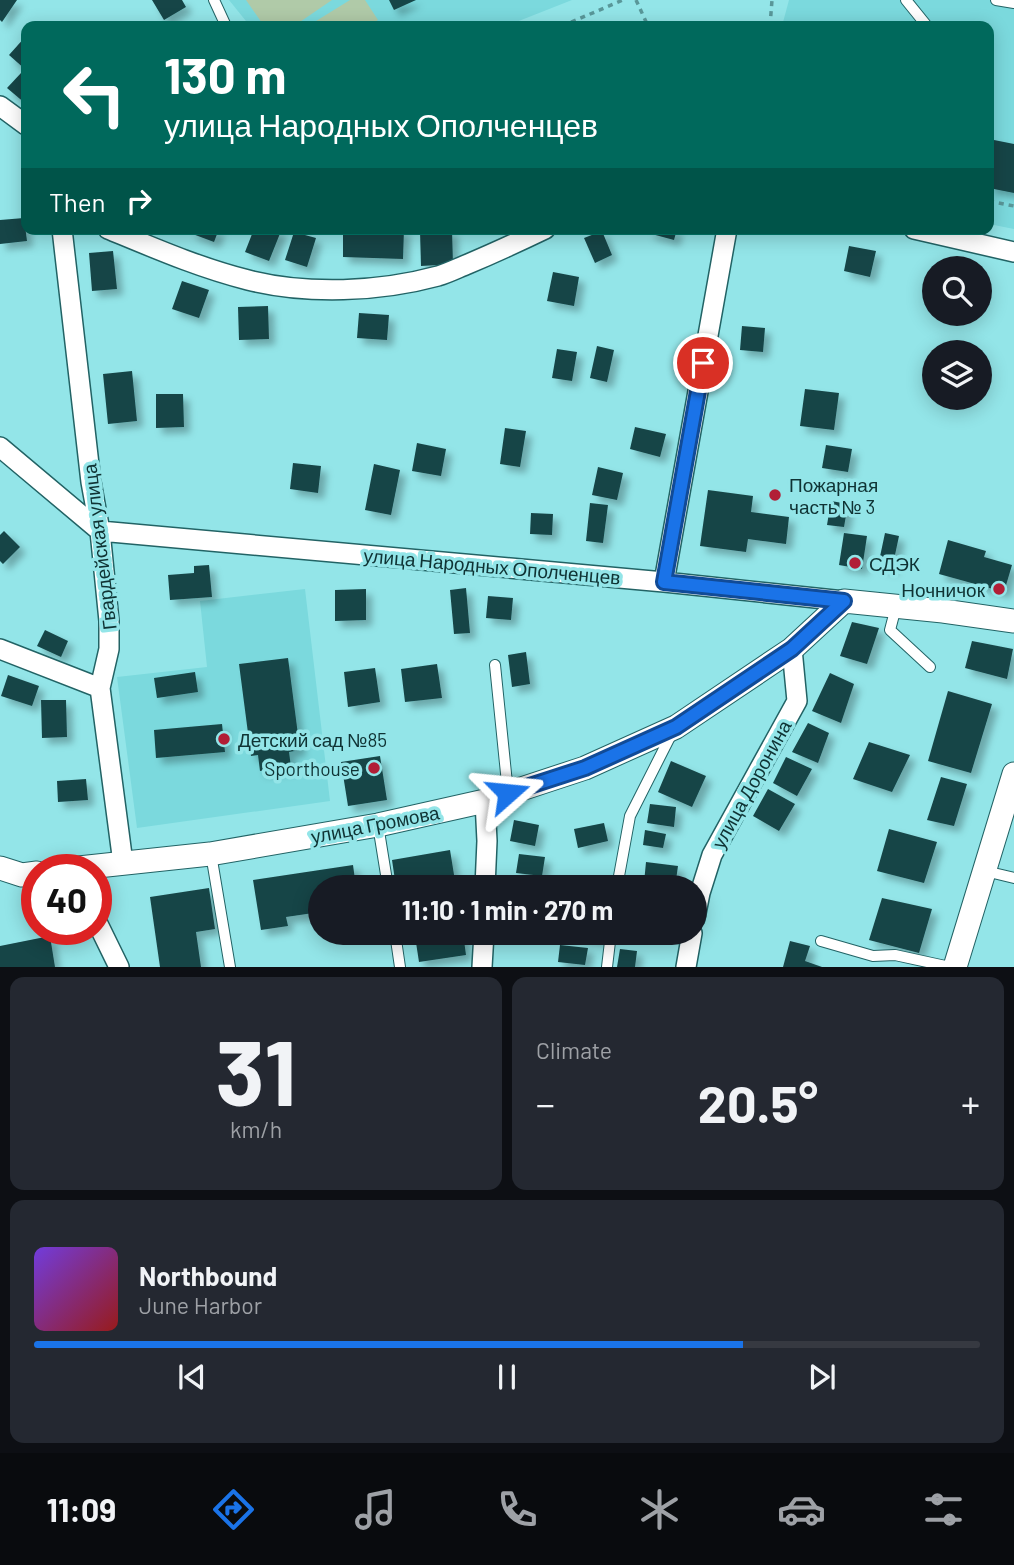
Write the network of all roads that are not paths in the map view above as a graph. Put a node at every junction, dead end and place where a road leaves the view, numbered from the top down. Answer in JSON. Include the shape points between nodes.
{"nodes":[{"id":1,"x":214,"y":0,"type":"edge"},
{"id":2,"x":906,"y":0,"type":"edge"},
{"id":3,"x":996,"y":0,"type":"edge"},
{"id":4,"x":1014,"y":3,"type":"edge"},
{"id":5,"x":224,"y":21,"type":"edge"},
{"id":6,"x":923,"y":21,"type":"edge"},
{"id":7,"x":0,"y":106,"type":"edge"},
{"id":8,"x":21,"y":121,"type":"edge"},
{"id":9,"x":63,"y":235,"type":"edge"},
{"id":10,"x":122,"y":235,"type":"edge"},
{"id":11,"x":532,"y":235,"type":"edge"},
{"id":12,"x":726,"y":235,"type":"edge"},
{"id":13,"x":940,"y":235,"type":"edge"},
{"id":14,"x":1014,"y":252,"type":"edge"},
{"id":15,"x":0,"y":447,"type":"edge"},
{"id":16,"x":100,"y":531,"type":"junction"},
{"id":17,"x":664,"y":582,"type":"junction"},
{"id":18,"x":844,"y":601,"type":"junction"},
{"id":19,"x":896,"y":607,"type":"junction"},
{"id":20,"x":1014,"y":621,"type":"edge"},
{"id":21,"x":0,"y":649,"type":"edge"},
{"id":22,"x":792,"y":649,"type":"junction"},
{"id":23,"x":495,"y":665,"type":"dead end"},
{"id":24,"x":930,"y":667,"type":"dead end"},
{"id":25,"x":100,"y":688,"type":"junction"},
{"id":26,"x":676,"y":727,"type":"junction"},
{"id":27,"x":1014,"y":774,"type":"edge"},
{"id":28,"x":508,"y":793,"type":"junction"},
{"id":29,"x":485,"y":801,"type":"junction"},
{"id":30,"x":378,"y":825,"type":"junction"},
{"id":31,"x":211,"y":854,"type":"junction"},
{"id":32,"x":123,"y":863,"type":"junction"},
{"id":33,"x":112,"y":864,"type":"edge"},
{"id":34,"x":0,"y":868,"type":"edge"},
{"id":35,"x":984,"y":871,"type":"junction"},
{"id":36,"x":385,"y":875,"type":"edge"},
{"id":37,"x":486,"y":875,"type":"edge"},
{"id":38,"x":619,"y":875,"type":"edge"},
{"id":39,"x":706,"y":875,"type":"edge"},
{"id":40,"x":20,"y":876,"type":"edge"},
{"id":41,"x":1014,"y":878,"type":"edge"},
{"id":42,"x":821,"y":941,"type":"dead end"},
{"id":43,"x":108,"y":945,"type":"edge"},
{"id":44,"x":396,"y":945,"type":"edge"},
{"id":45,"x":483,"y":945,"type":"edge"},
{"id":46,"x":610,"y":945,"type":"edge"},
{"id":47,"x":690,"y":945,"type":"edge"},
{"id":48,"x":119,"y":967,"type":"edge"},
{"id":49,"x":230,"y":967,"type":"edge"},
{"id":50,"x":400,"y":967,"type":"edge"},
{"id":51,"x":482,"y":967,"type":"edge"},
{"id":52,"x":607,"y":967,"type":"edge"},
{"id":53,"x":686,"y":967,"type":"edge"},
{"id":54,"x":953,"y":967,"type":"edge"}],
"edges":[{"from":1,"to":5,"type":"lane"},
{"from":2,"to":6,"type":"lane"},
{"from":3,"to":4,"type":"lane"},
{"from":7,"to":8,"type":"street"},
{"from":9,"to":16,"type":"street","name":"Гвардейская улица"},
{"from":10,"to":11,"type":"street","via":[[251,281],[351,290],[440,275]]},
{"from":12,"to":17,"type":"street"},
{"from":13,"to":14,"type":"street"},
{"from":15,"to":16,"type":"street"},
{"from":16,"to":17,"type":"street","name":"улица Народных Ополченцев"},
{"from":16,"to":25,"type":"street","name":"Гвардейская улица","via":[[110,621]]},
{"from":17,"to":18,"type":"street","name":"улица Народных Ополченцев"},
{"from":18,"to":19,"type":"street","name":"улица Народных Ополченцев"},
{"from":18,"to":22,"type":"street","name":"улица Громова"},
{"from":19,"to":20,"type":"street","name":"улица Народных Ополченцев"},
{"from":19,"to":24,"type":"lane","via":[[890,630]]},
{"from":21,"to":25,"type":"street"},
{"from":22,"to":26,"type":"street","name":"улица Громова"},
{"from":22,"to":39,"type":"street","name":"улица Доронина","via":[[797,701],[712,855]]},
{"from":23,"to":28,"type":"lane"},
{"from":25,"to":32,"type":"street","name":"Гвардейская улица"},
{"from":26,"to":28,"type":"street","name":"улица Громова","via":[[585,768]]},
{"from":26,"to":38,"type":"lane","via":[[630,816]]},
{"from":27,"to":35,"type":"street"},
{"from":28,"to":29,"type":"street","name":"улица Громова"},
{"from":29,"to":30,"type":"street","name":"улица Громова"},
{"from":29,"to":37,"type":"street"},
{"from":30,"to":31,"type":"street","name":"улица Громова"},
{"from":30,"to":36,"type":"lane"},
{"from":31,"to":32,"type":"street","name":"улица Громова"},
{"from":31,"to":49,"type":"lane"},
{"from":32,"to":33,"type":"street","name":"улица Громова"},
{"from":34,"to":40,"type":"street"},
{"from":35,"to":41,"type":"lane"},
{"from":35,"to":54,"type":"street"},
{"from":42,"to":54,"type":"lane","via":[[873,956],[895,955]]},
{"from":43,"to":48,"type":"street"},
{"from":44,"to":50,"type":"lane"},
{"from":45,"to":51,"type":"street"},
{"from":46,"to":52,"type":"lane"},
{"from":47,"to":53,"type":"street"}]}
